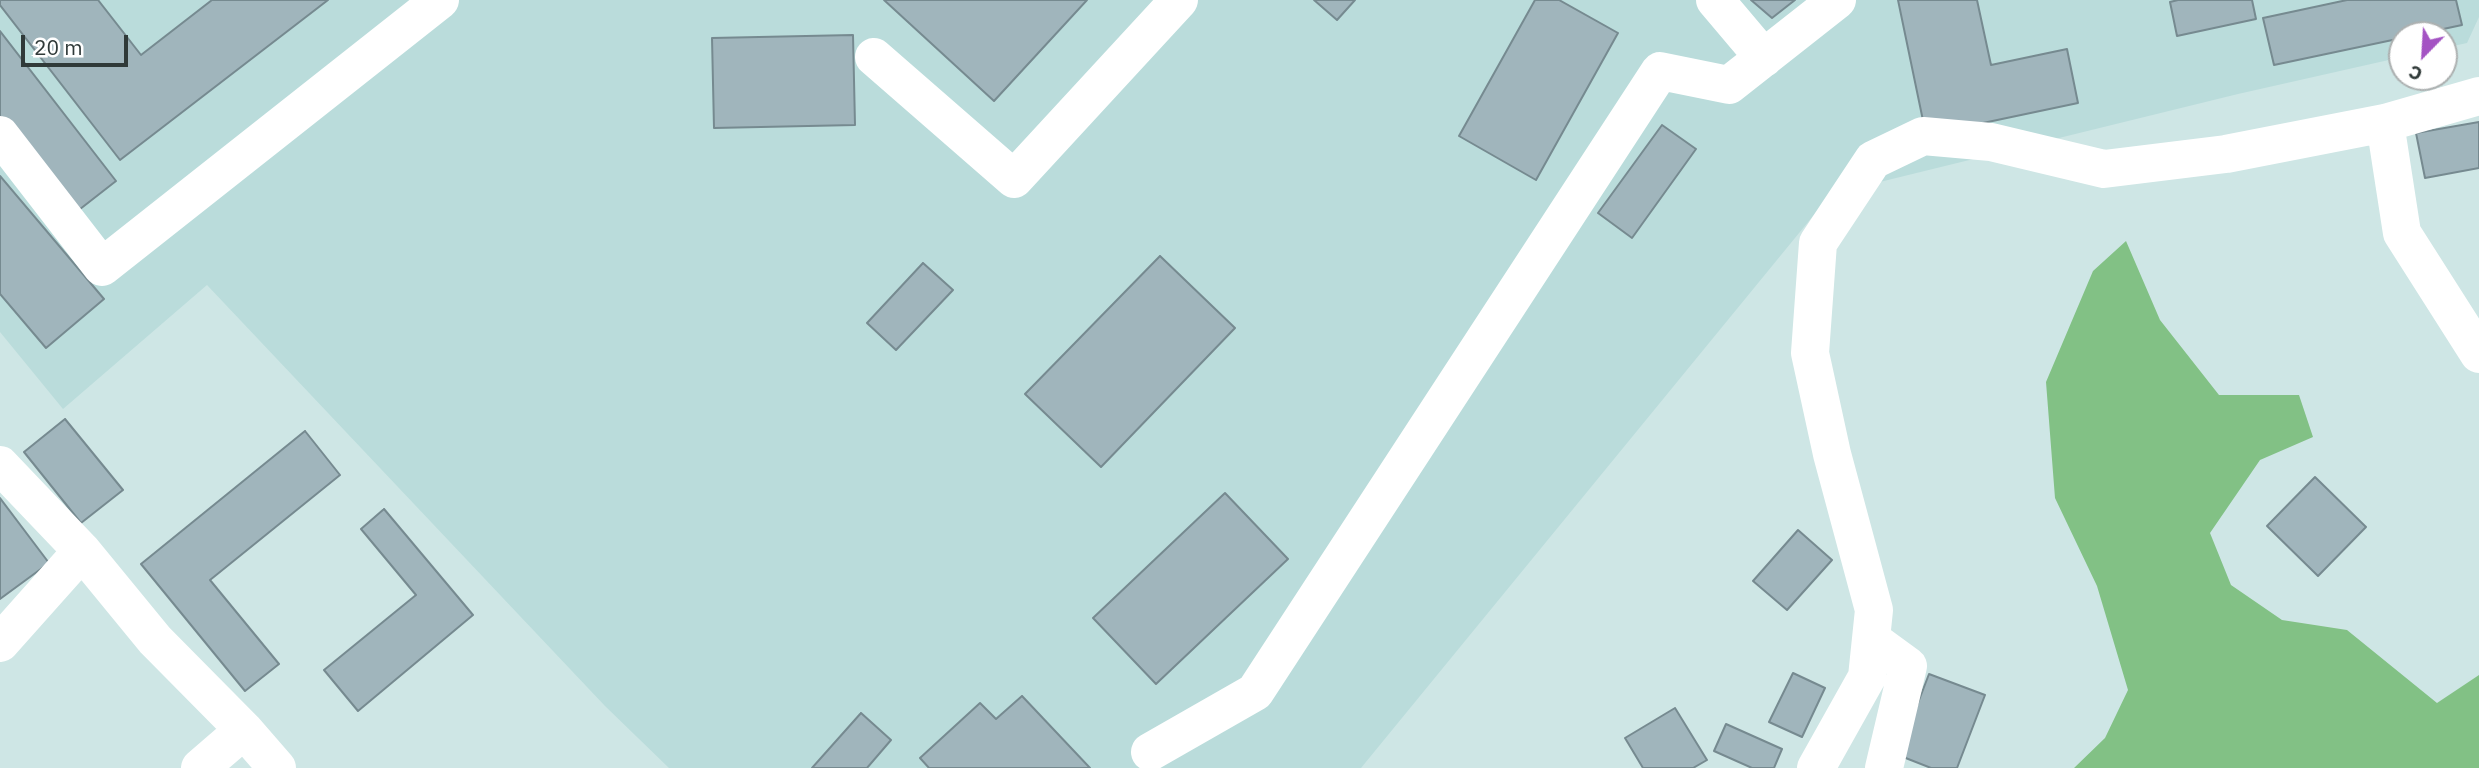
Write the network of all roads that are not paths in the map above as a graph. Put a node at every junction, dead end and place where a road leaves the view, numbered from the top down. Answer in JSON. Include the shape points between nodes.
{"nodes":[{"id":1,"x":440,"y":0,"type":"edge"},
{"id":2,"x":1179,"y":0,"type":"edge"},
{"id":3,"x":1715,"y":0,"type":"edge"},
{"id":4,"x":1837,"y":0,"type":"edge"},
{"id":5,"x":874,"y":57,"type":"dead end"},
{"id":6,"x":1764,"y":58,"type":"junction"},
{"id":7,"x":2479,"y":96,"type":"edge"},
{"id":8,"x":2385,"y":124,"type":"junction"},
{"id":9,"x":0,"y":135,"type":"edge"},
{"id":10,"x":2479,"y":354,"type":"edge"},
{"id":11,"x":0,"y":465,"type":"edge"},
{"id":12,"x":82,"y":551,"type":"junction"},
{"id":13,"x":1871,"y":639,"type":"junction"},
{"id":14,"x":0,"y":643,"type":"edge"},
{"id":15,"x":244,"y":730,"type":"junction"},
{"id":16,"x":1150,"y":752,"type":"dead end"},
{"id":17,"x":200,"y":768,"type":"edge"},
{"id":18,"x":277,"y":768,"type":"edge"},
{"id":19,"x":1816,"y":768,"type":"edge"},
{"id":20,"x":1884,"y":768,"type":"edge"}],
"edges":[{"from":1,"to":9,"type":"lane","via":[[102,267]]},
{"from":2,"to":5,"type":"lane","via":[[1014,179]]},
{"from":3,"to":6,"type":"lane"},
{"from":4,"to":6,"type":"lane"},
{"from":6,"to":16,"type":"lane","via":[[1729,85],[1660,71],[1255,692]]},
{"from":7,"to":8,"type":"lane"},
{"from":8,"to":10,"type":"lane","via":[[2402,233]]},
{"from":8,"to":13,"type":"lane","via":[[2226,155],[2104,169],[1991,142],[1923,136],[1873,160],[1818,243],[1810,353],[1874,610]]},
{"from":11,"to":12,"type":"lane"},
{"from":12,"to":14,"type":"lane"},
{"from":12,"to":15,"type":"lane","via":[[155,640]]},
{"from":13,"to":19,"type":"lane","via":[[1867,677]]},
{"from":13,"to":20,"type":"lane","via":[[1908,666]]},
{"from":15,"to":17,"type":"lane"},
{"from":15,"to":18,"type":"lane"}]}
